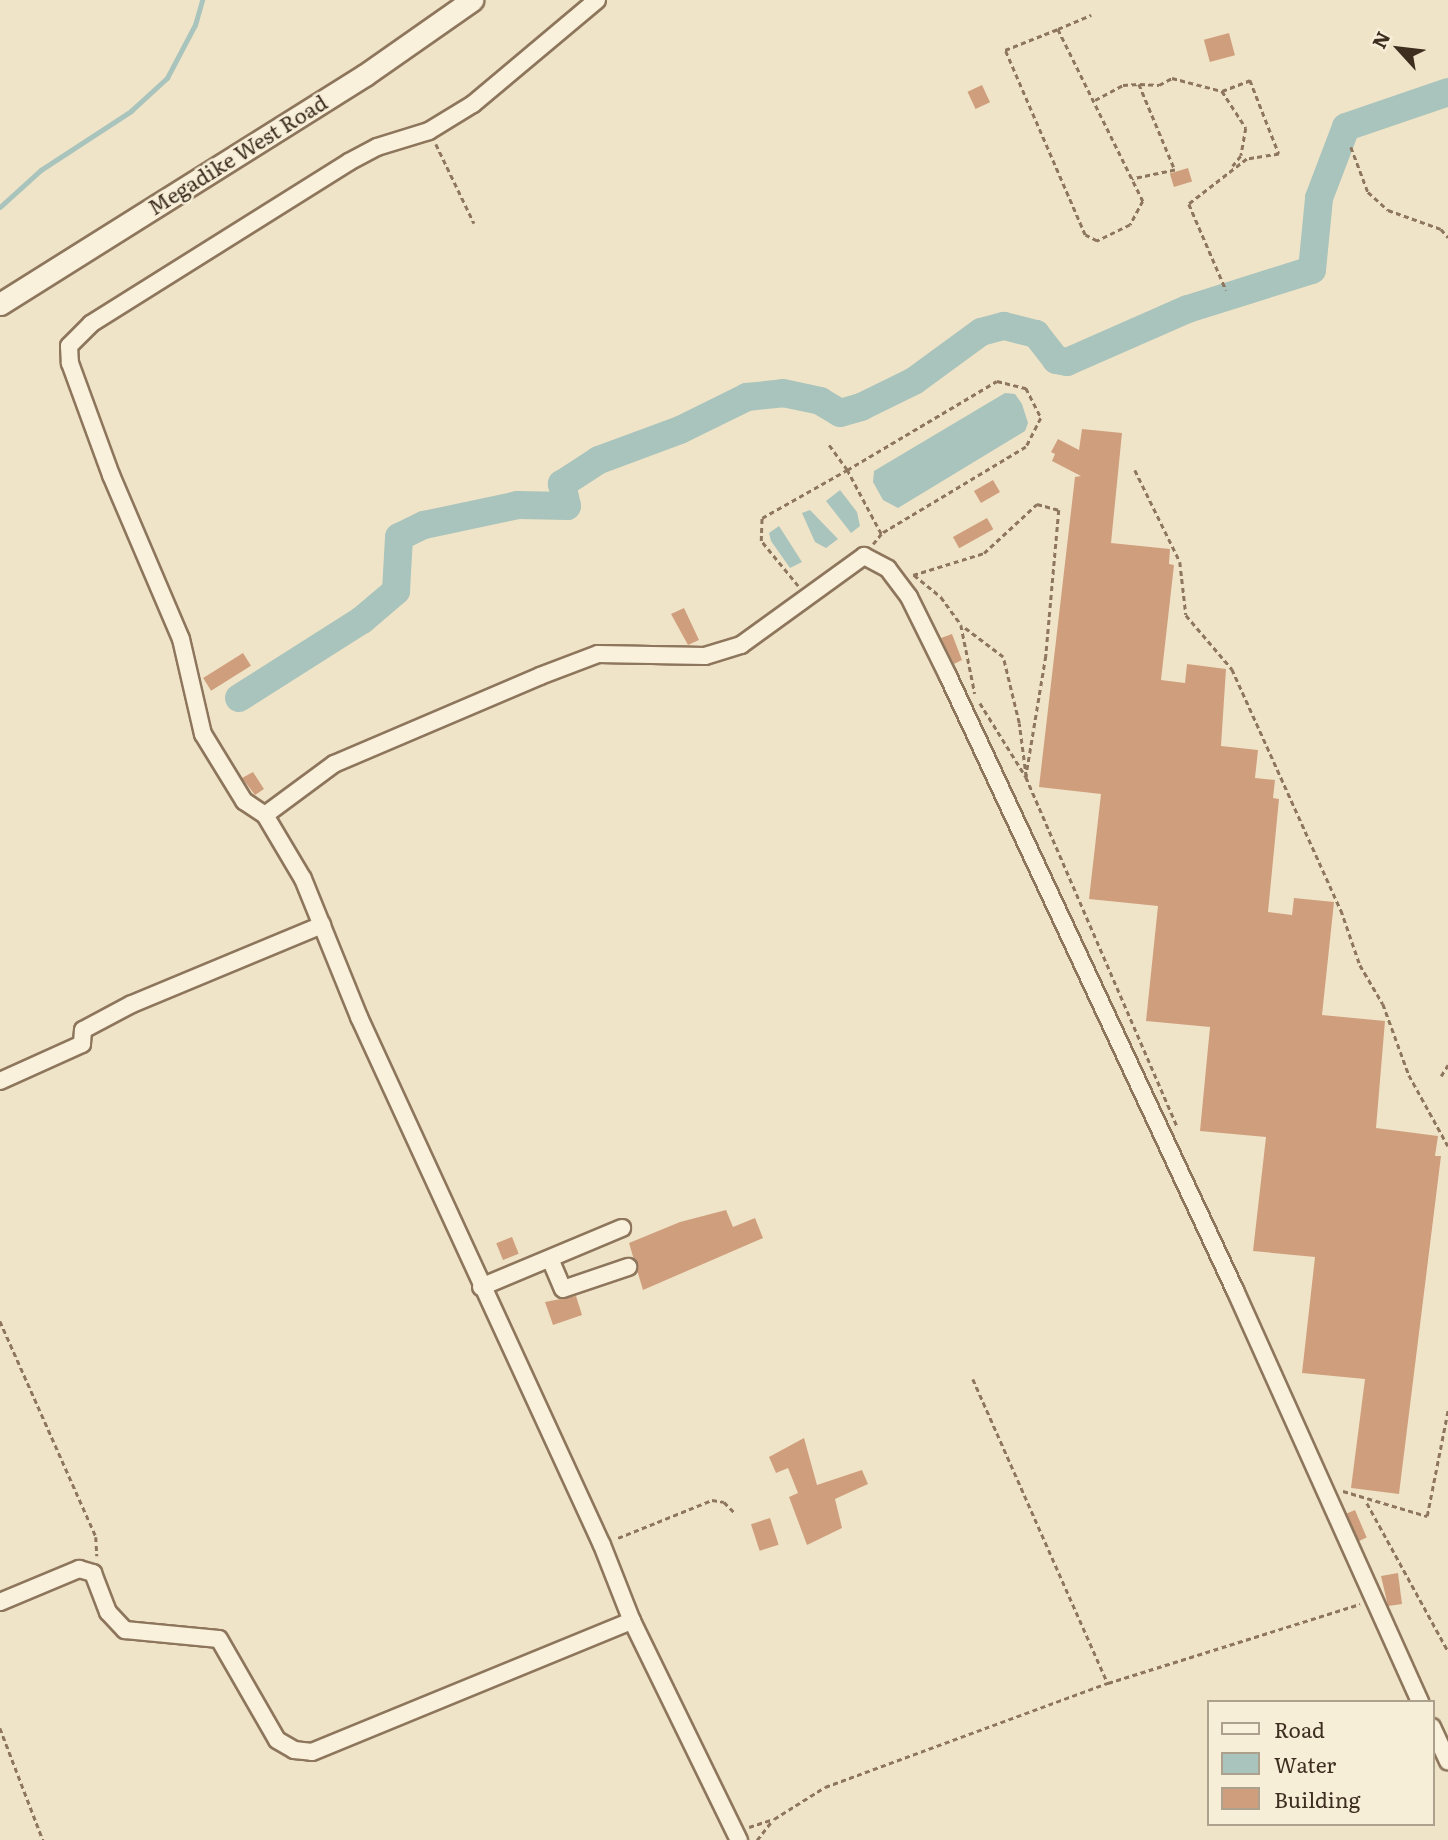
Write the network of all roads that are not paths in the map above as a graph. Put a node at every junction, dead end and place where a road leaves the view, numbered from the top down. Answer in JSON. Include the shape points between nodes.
{"nodes":[{"id":1,"x":472,"y":0,"type":"edge"},
{"id":2,"x":597,"y":0,"type":"edge"},
{"id":3,"x":0,"y":304,"type":"edge"},
{"id":4,"x":265,"y":815,"type":"junction"},
{"id":5,"x":322,"y":925,"type":"junction"},
{"id":6,"x":0,"y":1081,"type":"edge"},
{"id":7,"x":622,"y":1228,"type":"dead end"},
{"id":8,"x":551,"y":1261,"type":"junction"},
{"id":9,"x":628,"y":1267,"type":"dead end"},
{"id":10,"x":481,"y":1287,"type":"junction"},
{"id":11,"x":0,"y":1602,"type":"edge"},
{"id":12,"x":632,"y":1621,"type":"junction"},
{"id":13,"x":1419,"y":1700,"type":"edge"},
{"id":14,"x":1434,"y":1731,"type":"edge"},
{"id":15,"x":1448,"y":1761,"type":"edge"},
{"id":16,"x":737,"y":1836,"type":"edge"}],
"edges":[{"from":1,"to":3,"type":"street","name":"Megadike West Road","via":[[365,75]]},
{"from":2,"to":4,"type":"street","via":[[509,76],[429,131],[377,147],[349,162],[91,324],[69,346],[69,363],[111,475],[181,639],[203,734],[244,800]]},
{"from":4,"to":5,"type":"street","via":[[303,879]]},
{"from":4,"to":13,"type":"street","via":[[334,764],[598,654],[705,656],[741,645],[863,556],[896,579],[943,665],[1164,1137]]},
{"from":5,"to":6,"type":"street","via":[[132,1004],[83,1030],[82,1044]]},
{"from":5,"to":10,"type":"street"},
{"from":7,"to":8,"type":"street"},
{"from":8,"to":9,"type":"street","via":[[563,1289]]},
{"from":8,"to":10,"type":"street"},
{"from":10,"to":12,"type":"street","via":[[602,1545]]},
{"from":11,"to":12,"type":"street","via":[[79,1569],[93,1573],[108,1612],[125,1630],[219,1639],[277,1740],[294,1750],[312,1752]]},
{"from":12,"to":16,"type":"street"},
{"from":14,"to":15,"type":"street"}]}
